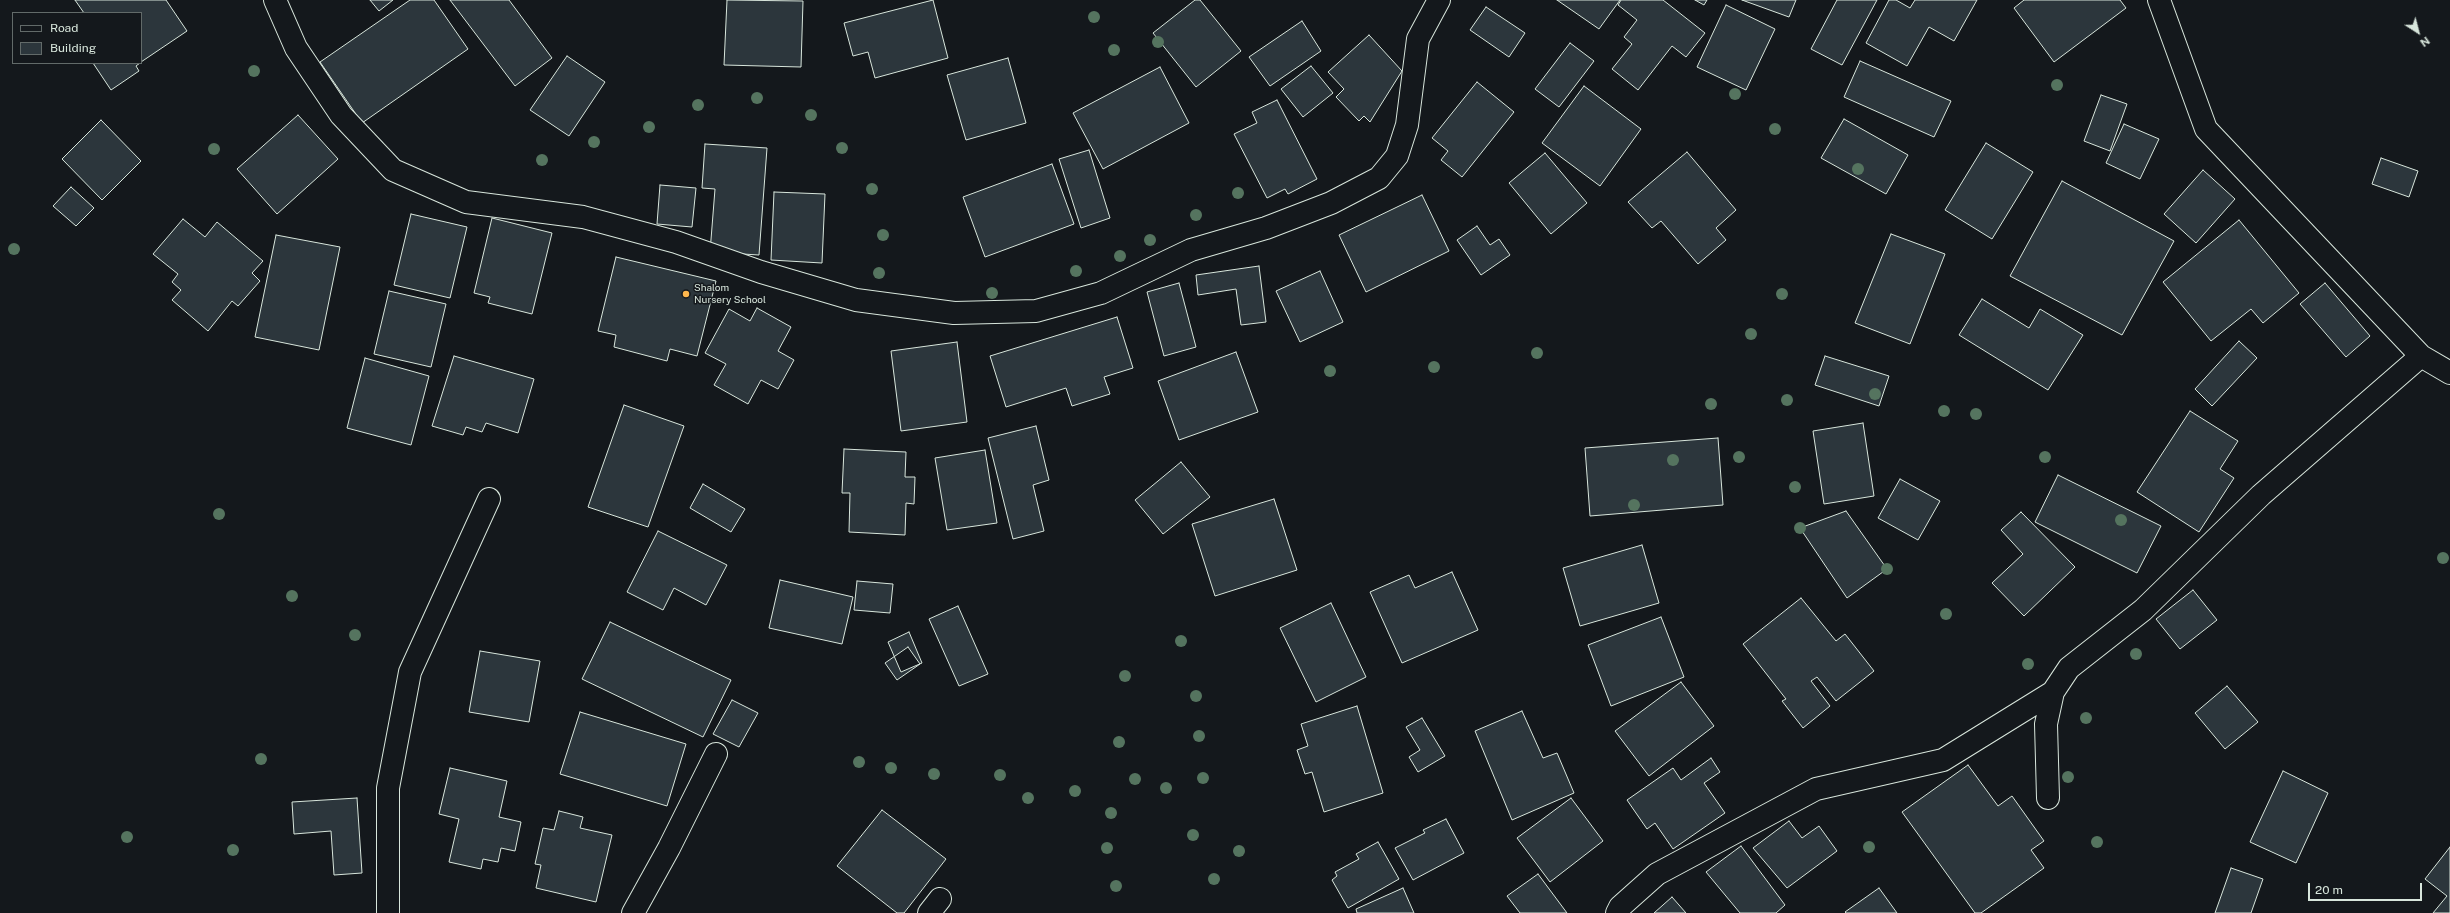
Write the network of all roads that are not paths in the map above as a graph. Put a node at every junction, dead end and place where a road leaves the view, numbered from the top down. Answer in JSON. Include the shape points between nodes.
{"nodes":[{"id":1,"x":275,"y":0,"type":"edge"},
{"id":2,"x":1439,"y":0,"type":"edge"},
{"id":3,"x":2159,"y":0,"type":"edge"},
{"id":4,"x":2421,"y":356,"type":"junction"},
{"id":5,"x":2450,"y":373,"type":"edge"},
{"id":6,"x":489,"y":500,"type":"dead end"},
{"id":7,"x":2053,"y":692,"type":"junction"},
{"id":8,"x":716,"y":754,"type":"dead end"},
{"id":9,"x":2048,"y":798,"type":"dead end"},
{"id":10,"x":388,"y":913,"type":"edge"},
{"id":11,"x":633,"y":913,"type":"edge"},
{"id":12,"x":1617,"y":913,"type":"edge"}],
"edges":[{"from":1,"to":2,"type":"street","via":[[296,48],[341,115],[393,170],[466,202],[583,217],[676,242],[761,272],[856,300],[954,313],[1036,311],[1101,293],[1191,250],[1266,228],[1331,203],[1379,178],[1397,156],[1407,125],[1418,39]]},
{"from":3,"to":4,"type":"street","via":[[2206,129]]},
{"from":4,"to":5,"type":"street"},
{"from":4,"to":7,"type":"street","via":[[2262,495],[2143,610],[2069,668]]},
{"from":6,"to":10,"type":"street","via":[[410,672],[388,788]]},
{"from":7,"to":9,"type":"street","via":[[2046,724]]},
{"from":7,"to":12,"type":"street","via":[[1943,760],[1816,789],[1657,874],[1620,906]]},
{"from":8,"to":11,"type":"street"}]}
